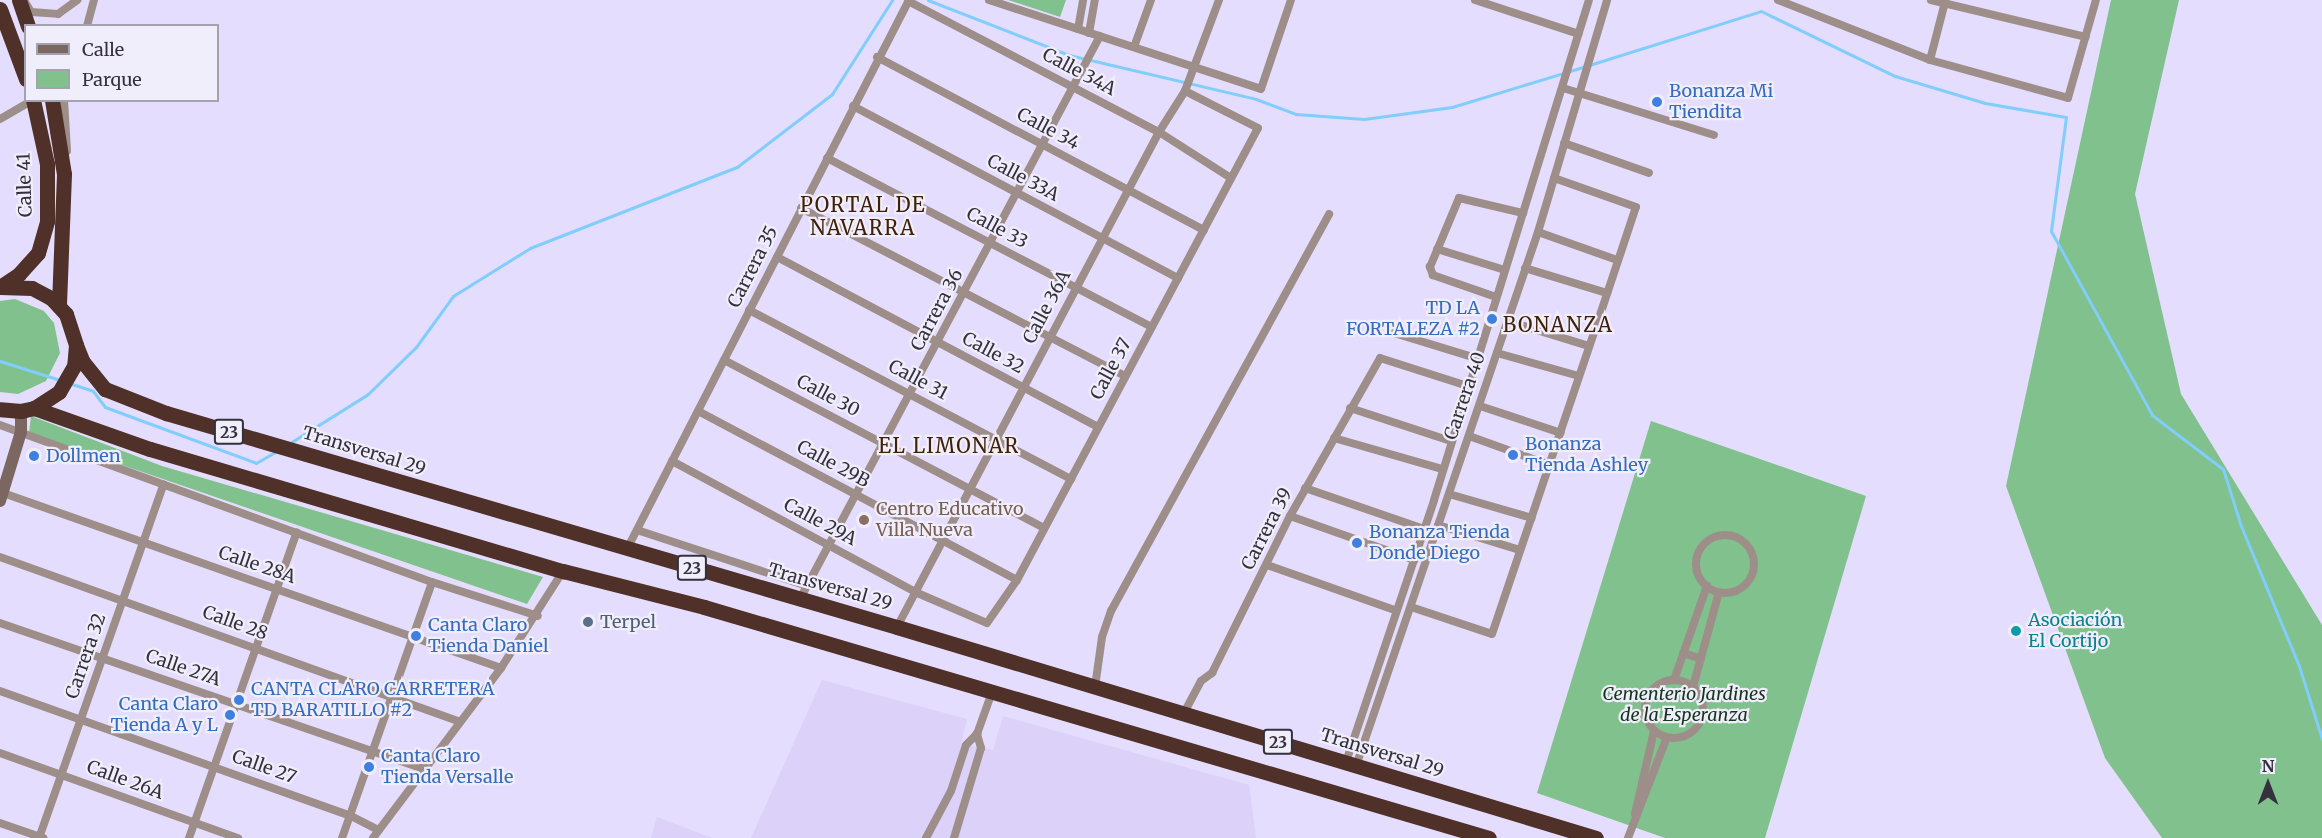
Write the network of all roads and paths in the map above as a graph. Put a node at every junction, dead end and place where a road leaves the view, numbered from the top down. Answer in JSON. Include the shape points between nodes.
{"nodes":[{"id":1,"x":21,"y":0,"type":"edge"},
{"id":2,"x":77,"y":0,"type":"edge"},
{"id":3,"x":94,"y":0,"type":"edge"},
{"id":4,"x":908,"y":0,"type":"edge"},
{"id":5,"x":989,"y":0,"type":"edge"},
{"id":6,"x":1083,"y":0,"type":"edge"},
{"id":7,"x":1095,"y":0,"type":"edge"},
{"id":8,"x":1151,"y":0,"type":"edge"},
{"id":9,"x":1219,"y":0,"type":"edge"},
{"id":10,"x":1291,"y":0,"type":"edge"},
{"id":11,"x":1475,"y":0,"type":"edge"},
{"id":12,"x":1589,"y":0,"type":"edge"},
{"id":13,"x":1607,"y":0,"type":"edge"},
{"id":14,"x":1778,"y":0,"type":"edge"},
{"id":15,"x":1931,"y":0,"type":"edge"},
{"id":16,"x":2096,"y":0,"type":"edge"},
{"id":17,"x":1944,"y":3,"type":"edge"},
{"id":18,"x":0,"y":9,"type":"edge"},
{"id":19,"x":27,"y":24,"type":"edge"},
{"id":20,"x":88,"y":24,"type":"edge"},
{"id":21,"x":1078,"y":29,"type":"junction"},
{"id":22,"x":1089,"y":33,"type":"junction"},
{"id":23,"x":1579,"y":34,"type":"junction"},
{"id":24,"x":1100,"y":36,"type":"junction"},
{"id":25,"x":2086,"y":37,"type":"junction"},
{"id":26,"x":1134,"y":47,"type":"junction"},
{"id":27,"x":877,"y":57,"type":"junction"},
{"id":28,"x":1930,"y":60,"type":"junction"},
{"id":29,"x":1195,"y":70,"type":"junction"},
{"id":30,"x":24,"y":74,"type":"edge"},
{"id":31,"x":1563,"y":88,"type":"junction"},
{"id":32,"x":1075,"y":89,"type":"junction"},
{"id":33,"x":1186,"y":89,"type":"junction"},
{"id":34,"x":1577,"y":93,"type":"junction"},
{"id":35,"x":30,"y":102,"type":"edge"},
{"id":36,"x":33,"y":102,"type":"edge"},
{"id":37,"x":52,"y":102,"type":"edge"},
{"id":38,"x":64,"y":102,"type":"edge"},
{"id":39,"x":853,"y":106,"type":"junction"},
{"id":40,"x":0,"y":119,"type":"edge"},
{"id":41,"x":1159,"y":132,"type":"junction"},
{"id":42,"x":1714,"y":135,"type":"dead end"},
{"id":43,"x":1564,"y":143,"type":"junction"},
{"id":44,"x":1045,"y":145,"type":"junction"},
{"id":45,"x":827,"y":158,"type":"junction"},
{"id":46,"x":1649,"y":173,"type":"dead end"},
{"id":47,"x":1231,"y":178,"type":"junction"},
{"id":48,"x":1554,"y":178,"type":"junction"},
{"id":49,"x":1128,"y":190,"type":"junction"},
{"id":50,"x":1018,"y":194,"type":"junction"},
{"id":51,"x":64,"y":199,"type":"junction"},
{"id":52,"x":801,"y":208,"type":"junction"},
{"id":53,"x":1523,"y":213,"type":"junction"},
{"id":54,"x":1329,"y":214,"type":"dead end"},
{"id":55,"x":1204,"y":230,"type":"junction"},
{"id":56,"x":1538,"y":232,"type":"junction"},
{"id":57,"x":1102,"y":238,"type":"junction"},
{"id":58,"x":992,"y":243,"type":"junction"},
{"id":59,"x":1437,"y":249,"type":"junction"},
{"id":60,"x":777,"y":257,"type":"junction"},
{"id":61,"x":1617,"y":260,"type":"junction"},
{"id":62,"x":1525,"y":268,"type":"junction"},
{"id":63,"x":1504,"y":270,"type":"junction"},
{"id":64,"x":1178,"y":278,"type":"junction"},
{"id":65,"x":0,"y":287,"type":"edge"},
{"id":66,"x":1076,"y":288,"type":"junction"},
{"id":67,"x":965,"y":293,"type":"junction"},
{"id":68,"x":1607,"y":293,"type":"junction"},
{"id":69,"x":1496,"y":297,"type":"junction"},
{"id":70,"x":59,"y":306,"type":"junction"},
{"id":71,"x":750,"y":310,"type":"junction"},
{"id":72,"x":1508,"y":321,"type":"junction"},
{"id":73,"x":1152,"y":327,"type":"junction"},
{"id":74,"x":1394,"y":333,"type":"dead end"},
{"id":75,"x":1050,"y":337,"type":"junction"},
{"id":76,"x":938,"y":343,"type":"junction"},
{"id":77,"x":76,"y":345,"type":"junction"},
{"id":78,"x":1589,"y":346,"type":"junction"},
{"id":79,"x":1497,"y":353,"type":"junction"},
{"id":80,"x":1476,"y":358,"type":"junction"},
{"id":81,"x":724,"y":360,"type":"junction"},
{"id":82,"x":1125,"y":376,"type":"junction"},
{"id":83,"x":1580,"y":376,"type":"junction"},
{"id":84,"x":1468,"y":386,"type":"junction"},
{"id":85,"x":1023,"y":388,"type":"junction"},
{"id":86,"x":910,"y":394,"type":"junction"},
{"id":87,"x":1479,"y":406,"type":"junction"},
{"id":88,"x":1350,"y":408,"type":"junction"},
{"id":89,"x":0,"y":409,"type":"edge"},
{"id":90,"x":27,"y":409,"type":"junction"},
{"id":91,"x":698,"y":411,"type":"junction"},
{"id":92,"x":0,"y":424,"type":"edge"},
{"id":93,"x":1098,"y":427,"type":"junction"},
{"id":94,"x":21,"y":432,"type":"junction"},
{"id":95,"x":1561,"y":433,"type":"junction"},
{"id":96,"x":1469,"y":436,"type":"junction"},
{"id":97,"x":1334,"y":438,"type":"junction"},
{"id":98,"x":996,"y":440,"type":"junction"},
{"id":99,"x":1451,"y":441,"type":"junction"},
{"id":100,"x":884,"y":444,"type":"junction"},
{"id":101,"x":672,"y":461,"type":"junction"},
{"id":102,"x":1550,"y":465,"type":"junction"},
{"id":103,"x":1442,"y":469,"type":"junction"},
{"id":104,"x":1071,"y":479,"type":"junction"},
{"id":105,"x":164,"y":484,"type":"junction"},
{"id":106,"x":1305,"y":488,"type":"junction"},
{"id":107,"x":970,"y":489,"type":"junction"},
{"id":108,"x":1449,"y":494,"type":"junction"},
{"id":109,"x":856,"y":495,"type":"junction"},
{"id":110,"x":1,"y":497,"type":"edge"},
{"id":111,"x":1290,"y":516,"type":"junction"},
{"id":112,"x":1532,"y":518,"type":"junction"},
{"id":113,"x":1044,"y":528,"type":"junction"},
{"id":114,"x":1424,"y":529,"type":"junction"},
{"id":115,"x":1437,"y":529,"type":"junction"},
{"id":116,"x":637,"y":530,"type":"junction"},
{"id":117,"x":297,"y":532,"type":"junction"},
{"id":118,"x":942,"y":540,"type":"junction"},
{"id":119,"x":143,"y":543,"type":"junction"},
{"id":120,"x":829,"y":546,"type":"junction"},
{"id":121,"x":627,"y":550,"type":"junction"},
{"id":122,"x":1520,"y":550,"type":"junction"},
{"id":123,"x":0,"y":557,"type":"edge"},
{"id":124,"x":1414,"y":560,"type":"junction"},
{"id":125,"x":1267,"y":565,"type":"junction"},
{"id":126,"x":563,"y":571,"type":"junction"},
{"id":127,"x":1017,"y":580,"type":"junction"},
{"id":128,"x":432,"y":582,"type":"junction"},
{"id":129,"x":1707,"y":586,"type":"junction"},
{"id":130,"x":276,"y":590,"type":"junction"},
{"id":131,"x":804,"y":592,"type":"junction"},
{"id":132,"x":915,"y":592,"type":"junction"},
{"id":133,"x":1719,"y":592,"type":"junction"},
{"id":134,"x":123,"y":601,"type":"junction"},
{"id":135,"x":1411,"y":607,"type":"junction"},
{"id":136,"x":1395,"y":610,"type":"junction"},
{"id":137,"x":538,"y":616,"type":"junction"},
{"id":138,"x":0,"y":623,"type":"edge"},
{"id":139,"x":987,"y":623,"type":"joint"},
{"id":140,"x":897,"y":627,"type":"junction"},
{"id":141,"x":412,"y":637,"type":"junction"},
{"id":142,"x":256,"y":648,"type":"junction"},
{"id":143,"x":1683,"y":653,"type":"junction"},
{"id":144,"x":102,"y":658,"type":"junction"},
{"id":145,"x":1701,"y":659,"type":"junction"},
{"id":146,"x":501,"y":668,"type":"junction"},
{"id":147,"x":1674,"y":680,"type":"junction"},
{"id":148,"x":1095,"y":687,"type":"junction"},
{"id":149,"x":1693,"y":687,"type":"junction"},
{"id":150,"x":0,"y":691,"type":"edge"},
{"id":151,"x":992,"y":692,"type":"junction"},
{"id":152,"x":392,"y":697,"type":"junction"},
{"id":153,"x":237,"y":704,"type":"junction"},
{"id":154,"x":1184,"y":714,"type":"junction"},
{"id":155,"x":81,"y":718,"type":"junction"},
{"id":156,"x":459,"y":721,"type":"junction"},
{"id":157,"x":1654,"y":731,"type":"junction"},
{"id":158,"x":977,"y":734,"type":"junction"},
{"id":159,"x":1667,"y":737,"type":"junction"},
{"id":160,"x":373,"y":751,"type":"junction"},
{"id":161,"x":0,"y":753,"type":"edge"},
{"id":162,"x":1351,"y":764,"type":"junction"},
{"id":163,"x":215,"y":767,"type":"junction"},
{"id":164,"x":424,"y":769,"type":"junction"},
{"id":165,"x":61,"y":774,"type":"junction"},
{"id":166,"x":1639,"y":781,"type":"junction"},
{"id":167,"x":1651,"y":785,"type":"junction"},
{"id":168,"x":351,"y":816,"type":"junction"},
{"id":169,"x":0,"y":823,"type":"edge"},
{"id":170,"x":195,"y":823,"type":"junction"},
{"id":171,"x":1633,"y":827,"type":"junction"},
{"id":172,"x":379,"y":830,"type":"junction"},
{"id":173,"x":41,"y":838,"type":"edge"},
{"id":174,"x":189,"y":838,"type":"edge"},
{"id":175,"x":238,"y":838,"type":"edge"},
{"id":176,"x":342,"y":838,"type":"edge"},
{"id":177,"x":373,"y":838,"type":"edge"},
{"id":178,"x":926,"y":838,"type":"edge"},
{"id":179,"x":954,"y":838,"type":"edge"},
{"id":180,"x":1488,"y":838,"type":"edge"},
{"id":181,"x":1596,"y":838,"type":"edge"},
{"id":182,"x":1628,"y":838,"type":"edge"}],
"edges":[{"from":1,"to":2,"type":"street","via":[[31,12],[58,14]]},
{"from":1,"to":19,"type":"highway"},
{"from":3,"to":20,"type":"street"},
{"from":4,"to":27,"type":"street","name":"Carrera 35"},
{"from":4,"to":32,"type":"street","name":"Calle 34A"},
{"from":5,"to":21,"type":"street"},
{"from":6,"to":21,"type":"street"},
{"from":7,"to":22,"type":"street"},
{"from":8,"to":26,"type":"street"},
{"from":9,"to":29,"type":"street","name":"Calle 36A"},
{"from":10,"to":29,"type":"street","via":[[1261,89]]},
{"from":11,"to":23,"type":"street"},
{"from":12,"to":23,"type":"street","name":"Carrera 40"},
{"from":13,"to":34,"type":"street","name":"Carrera 40"},
{"from":14,"to":28,"type":"street"},
{"from":15,"to":17,"type":"street"},
{"from":16,"to":25,"type":"street"},
{"from":17,"to":25,"type":"street"},
{"from":17,"to":28,"type":"street"},
{"from":18,"to":30,"type":"highway"},
{"from":21,"to":22,"type":"street"},
{"from":22,"to":24,"type":"street"},
{"from":23,"to":31,"type":"street","name":"Carrera 40"},
{"from":24,"to":26,"type":"street"},
{"from":24,"to":32,"type":"street","name":"Carrera 36"},
{"from":25,"to":28,"type":"street","via":[[2068,98]]},
{"from":26,"to":29,"type":"street"},
{"from":27,"to":39,"type":"street","name":"Carrera 35"},
{"from":27,"to":44,"type":"street","name":"Calle 34"},
{"from":29,"to":33,"type":"street","name":"Calle 36A"},
{"from":31,"to":34,"type":"street"},
{"from":31,"to":53,"type":"street","name":"Carrera 40"},
{"from":32,"to":41,"type":"street","name":"Calle 34A"},
{"from":32,"to":44,"type":"street","name":"Carrera 36"},
{"from":33,"to":41,"type":"street","name":"Calle 36A"},
{"from":33,"to":47,"type":"street","name":"Calle 37","via":[[1258,128]]},
{"from":34,"to":42,"type":"street"},
{"from":34,"to":43,"type":"street","name":"Carrera 40"},
{"from":35,"to":40,"type":"street"},
{"from":36,"to":65,"type":"highway","name":"Calle 41","via":[[46,164],[47,221],[38,253]]},
{"from":37,"to":51,"type":"highway","name":"Calle 41","via":[[61,141]]},
{"from":38,"to":51,"type":"street","via":[[69,178]]},
{"from":39,"to":45,"type":"street","name":"Carrera 35"},
{"from":39,"to":50,"type":"street","name":"Calle 33A"},
{"from":41,"to":47,"type":"street","name":"Calle 34A"},
{"from":41,"to":49,"type":"street","name":"Calle 36A"},
{"from":43,"to":46,"type":"street"},
{"from":43,"to":48,"type":"street","name":"Carrera 40"},
{"from":44,"to":49,"type":"street","name":"Calle 34"},
{"from":44,"to":50,"type":"street","name":"Carrera 36"},
{"from":45,"to":52,"type":"street","name":"Carrera 35"},
{"from":45,"to":58,"type":"street","name":"Calle 33"},
{"from":47,"to":55,"type":"street","name":"Calle 37"},
{"from":48,"to":56,"type":"street","name":"Carrera 40"},
{"from":48,"to":61,"type":"street","via":[[1636,207]]},
{"from":49,"to":55,"type":"street","name":"Calle 34"},
{"from":49,"to":57,"type":"street","name":"Calle 36A"},
{"from":50,"to":57,"type":"street","name":"Calle 33A"},
{"from":50,"to":58,"type":"street","name":"Carrera 36"},
{"from":51,"to":70,"type":"highway","name":"Calle 41"},
{"from":52,"to":60,"type":"street","name":"Carrera 35"},
{"from":52,"to":67,"type":"street"},
{"from":53,"to":59,"type":"street","via":[[1460,198]]},
{"from":53,"to":63,"type":"street","name":"Carrera 40"},
{"from":54,"to":148,"type":"street","via":[[1111,611],[1102,637]]},
{"from":55,"to":64,"type":"street","name":"Calle 37"},
{"from":56,"to":61,"type":"street"},
{"from":56,"to":62,"type":"street","name":"Carrera 40"},
{"from":57,"to":64,"type":"street","name":"Calle 33A"},
{"from":57,"to":66,"type":"street","name":"Calle 36A"},
{"from":58,"to":66,"type":"street","name":"Calle 33"},
{"from":58,"to":67,"type":"street","name":"Carrera 36"},
{"from":59,"to":63,"type":"street"},
{"from":59,"to":69,"type":"street","via":[[1430,267],[1432,275]]},
{"from":60,"to":71,"type":"street","name":"Carrera 35"},
{"from":60,"to":76,"type":"street","name":"Calle 32"},
{"from":61,"to":68,"type":"street"},
{"from":62,"to":68,"type":"street"},
{"from":62,"to":72,"type":"street","name":"Carrera 40"},
{"from":63,"to":69,"type":"street","name":"Carrera 40"},
{"from":64,"to":73,"type":"street","name":"Calle 37"},
{"from":65,"to":70,"type":"highway","number":"23","via":[[32,288]]},
{"from":66,"to":73,"type":"street","name":"Calle 33"},
{"from":66,"to":75,"type":"street","name":"Calle 36A"},
{"from":67,"to":75,"type":"street"},
{"from":67,"to":76,"type":"street","name":"Carrera 36"},
{"from":68,"to":78,"type":"street"},
{"from":69,"to":80,"type":"street","name":"Carrera 40"},
{"from":70,"to":77,"type":"highway","number":"23","via":[[71,324]]},
{"from":71,"to":81,"type":"street","name":"Carrera 35"},
{"from":71,"to":86,"type":"street","name":"Calle 31"},
{"from":72,"to":78,"type":"street"},
{"from":72,"to":79,"type":"street","name":"Carrera 40"},
{"from":73,"to":82,"type":"street","name":"Calle 37"},
{"from":74,"to":80,"type":"street"},
{"from":75,"to":82,"type":"street"},
{"from":75,"to":85,"type":"street","name":"Calle 36A"},
{"from":76,"to":85,"type":"street","name":"Calle 32"},
{"from":76,"to":86,"type":"street","name":"Carrera 36"},
{"from":77,"to":90,"type":"highway","via":[[68,380],[47,401]]},
{"from":77,"to":121,"type":"highway","name":"Transversal 29","number":"23","via":[[92,375],[105,389],[126,399]]},
{"from":78,"to":83,"type":"street"},
{"from":79,"to":83,"type":"street"},
{"from":79,"to":87,"type":"street","name":"Carrera 40"},
{"from":80,"to":84,"type":"street","name":"Carrera 40"},
{"from":81,"to":91,"type":"street","name":"Carrera 35"},
{"from":81,"to":100,"type":"street","name":"Calle 30"},
{"from":82,"to":93,"type":"street","name":"Calle 37"},
{"from":83,"to":95,"type":"street"},
{"from":84,"to":88,"type":"street","name":"Carrera 39","via":[[1380,358]]},
{"from":84,"to":99,"type":"street","name":"Carrera 40"},
{"from":85,"to":93,"type":"street","name":"Calle 32"},
{"from":85,"to":98,"type":"street","name":"Calle 36A"},
{"from":86,"to":98,"type":"street","name":"Calle 31"},
{"from":86,"to":100,"type":"street","name":"Carrera 36"},
{"from":87,"to":95,"type":"street"},
{"from":87,"to":96,"type":"street","name":"Carrera 40"},
{"from":88,"to":97,"type":"street","name":"Carrera 39"},
{"from":88,"to":99,"type":"street"},
{"from":89,"to":90,"type":"highway","number":"23"},
{"from":90,"to":94,"type":"street"},
{"from":90,"to":126,"type":"highway","number":"23"},
{"from":91,"to":101,"type":"street","name":"Carrera 35"},
{"from":91,"to":109,"type":"street","name":"Calle 29B"},
{"from":92,"to":94,"type":"street"},
{"from":93,"to":104,"type":"street","name":"Calle 37"},
{"from":94,"to":105,"type":"street"},
{"from":94,"to":110,"type":"street"},
{"from":95,"to":102,"type":"street"},
{"from":96,"to":102,"type":"street"},
{"from":96,"to":108,"type":"street","name":"Carrera 40"},
{"from":97,"to":103,"type":"street"},
{"from":97,"to":106,"type":"street","name":"Carrera 39"},
{"from":98,"to":104,"type":"street","name":"Calle 31"},
{"from":98,"to":107,"type":"street","name":"Calle 36A"},
{"from":99,"to":103,"type":"street","name":"Carrera 40"},
{"from":100,"to":107,"type":"street","name":"Calle 30"},
{"from":100,"to":109,"type":"street","name":"Carrera 36"},
{"from":101,"to":116,"type":"street","name":"Carrera 35"},
{"from":101,"to":120,"type":"street","name":"Calle 29A"},
{"from":102,"to":112,"type":"street"},
{"from":103,"to":114,"type":"street","name":"Carrera 40"},
{"from":104,"to":113,"type":"street","name":"Calle 37"},
{"from":105,"to":117,"type":"street"},
{"from":105,"to":119,"type":"street","name":"Carrera 32"},
{"from":106,"to":111,"type":"street","name":"Carrera 39"},
{"from":106,"to":114,"type":"street"},
{"from":107,"to":113,"type":"street","name":"Calle 30"},
{"from":107,"to":118,"type":"street","name":"Calle 36A"},
{"from":108,"to":112,"type":"street"},
{"from":108,"to":115,"type":"street","name":"Carrera 40"},
{"from":109,"to":118,"type":"street","name":"Calle 29B"},
{"from":109,"to":120,"type":"street","name":"Carrera 36"},
{"from":110,"to":119,"type":"street","name":"Calle 28A"},
{"from":111,"to":124,"type":"street"},
{"from":111,"to":125,"type":"street","name":"Carrera 39"},
{"from":112,"to":122,"type":"street"},
{"from":113,"to":127,"type":"street","name":"Calle 37"},
{"from":114,"to":115,"type":"street"},
{"from":114,"to":124,"type":"street","name":"Carrera 40"},
{"from":115,"to":122,"type":"street"},
{"from":115,"to":135,"type":"street","name":"Carrera 40"},
{"from":116,"to":121,"type":"street","name":"Carrera 35"},
{"from":116,"to":131,"type":"street"},
{"from":117,"to":128,"type":"street"},
{"from":117,"to":130,"type":"street"},
{"from":118,"to":127,"type":"street","name":"Calle 29B"},
{"from":118,"to":132,"type":"street","name":"Calle 36A"},
{"from":119,"to":130,"type":"street","name":"Calle 28A"},
{"from":119,"to":134,"type":"street","name":"Carrera 32"},
{"from":120,"to":131,"type":"street","name":"Carrera 36"},
{"from":120,"to":132,"type":"street","name":"Calle 29A"},
{"from":121,"to":131,"type":"highway","name":"Transversal 29","number":"23"},
{"from":122,"to":135,"type":"street","via":[[1492,634]]},
{"from":123,"to":134,"type":"street","name":"Calle 28"},
{"from":124,"to":136,"type":"street","name":"Carrera 40"},
{"from":125,"to":136,"type":"street"},
{"from":125,"to":154,"type":"street","name":"Carrera 39","via":[[1212,673],[1201,681]]},
{"from":126,"to":137,"type":"street"},
{"from":126,"to":151,"type":"highway","number":"23","via":[[704,607]]},
{"from":127,"to":139,"type":"street","name":"Calle 37"},
{"from":128,"to":137,"type":"street"},
{"from":128,"to":141,"type":"street"},
{"from":129,"to":133,"type":"street"},
{"from":129,"to":133,"type":"street","via":[[1697,569],[1701,549],[1717,536],[1738,538],[1752,553],[1753,573],[1740,589]]},
{"from":129,"to":143,"type":"street"},
{"from":130,"to":141,"type":"street","name":"Calle 28A"},
{"from":130,"to":142,"type":"street"},
{"from":131,"to":140,"type":"highway","name":"Transversal 29","number":"23"},
{"from":132,"to":139,"type":"street","name":"Calle 29A"},
{"from":132,"to":140,"type":"street","name":"Calle 36A"},
{"from":133,"to":145,"type":"street"},
{"from":134,"to":142,"type":"street","name":"Calle 28"},
{"from":134,"to":144,"type":"street","name":"Carrera 32"},
{"from":135,"to":162,"type":"street","name":"Carrera 40"},
{"from":136,"to":162,"type":"street","name":"Carrera 40"},
{"from":137,"to":146,"type":"street"},
{"from":138,"to":144,"type":"street","name":"Calle 27A"},
{"from":140,"to":148,"type":"highway","name":"Transversal 29","number":"23"},
{"from":141,"to":146,"type":"street","name":"Calle 28A"},
{"from":141,"to":152,"type":"street"},
{"from":142,"to":152,"type":"street","name":"Calle 28"},
{"from":142,"to":153,"type":"street"},
{"from":143,"to":145,"type":"street"},
{"from":143,"to":147,"type":"street"},
{"from":144,"to":153,"type":"street","name":"Calle 27A"},
{"from":144,"to":155,"type":"street","name":"Carrera 32"},
{"from":145,"to":149,"type":"street"},
{"from":146,"to":156,"type":"street"},
{"from":147,"to":149,"type":"street"},
{"from":147,"to":157,"type":"street","via":[[1654,687],[1646,699],[1646,719]]},
{"from":148,"to":154,"type":"highway","name":"Transversal 29","number":"23"},
{"from":149,"to":159,"type":"street","via":[[1702,705],[1698,725],[1687,735]]},
{"from":150,"to":155,"type":"street","name":"Calle 27"},
{"from":151,"to":158,"type":"street"},
{"from":151,"to":180,"type":"highway","number":"23"},
{"from":152,"to":156,"type":"street","name":"Calle 28"},
{"from":152,"to":160,"type":"street"},
{"from":153,"to":160,"type":"street","name":"Calle 27A"},
{"from":153,"to":163,"type":"street"},
{"from":154,"to":162,"type":"highway","name":"Transversal 29","number":"23"},
{"from":155,"to":163,"type":"street","name":"Calle 27"},
{"from":155,"to":165,"type":"street","name":"Carrera 32"},
{"from":156,"to":164,"type":"street"},
{"from":157,"to":159,"type":"street"},
{"from":157,"to":166,"type":"street"},
{"from":158,"to":178,"type":"street","via":[[966,745],[951,791]]},
{"from":158,"to":179,"type":"street","via":[[981,748]]},
{"from":159,"to":167,"type":"street"},
{"from":160,"to":164,"type":"street","name":"Calle 27A"},
{"from":160,"to":168,"type":"street"},
{"from":161,"to":165,"type":"street","name":"Calle 26A"},
{"from":162,"to":181,"type":"highway","name":"Transversal 29","number":"23"},
{"from":163,"to":168,"type":"street","name":"Calle 27"},
{"from":163,"to":170,"type":"street"},
{"from":164,"to":172,"type":"street"},
{"from":165,"to":170,"type":"street","name":"Calle 26A"},
{"from":165,"to":173,"type":"street","name":"Carrera 32"},
{"from":166,"to":167,"type":"street"},
{"from":166,"to":171,"type":"street"},
{"from":167,"to":171,"type":"street"},
{"from":168,"to":172,"type":"street","name":"Calle 27"},
{"from":168,"to":176,"type":"street"},
{"from":169,"to":173,"type":"street"},
{"from":170,"to":174,"type":"street"},
{"from":170,"to":175,"type":"street","name":"Calle 26A"},
{"from":171,"to":182,"type":"street"},
{"from":172,"to":177,"type":"street"}]}
